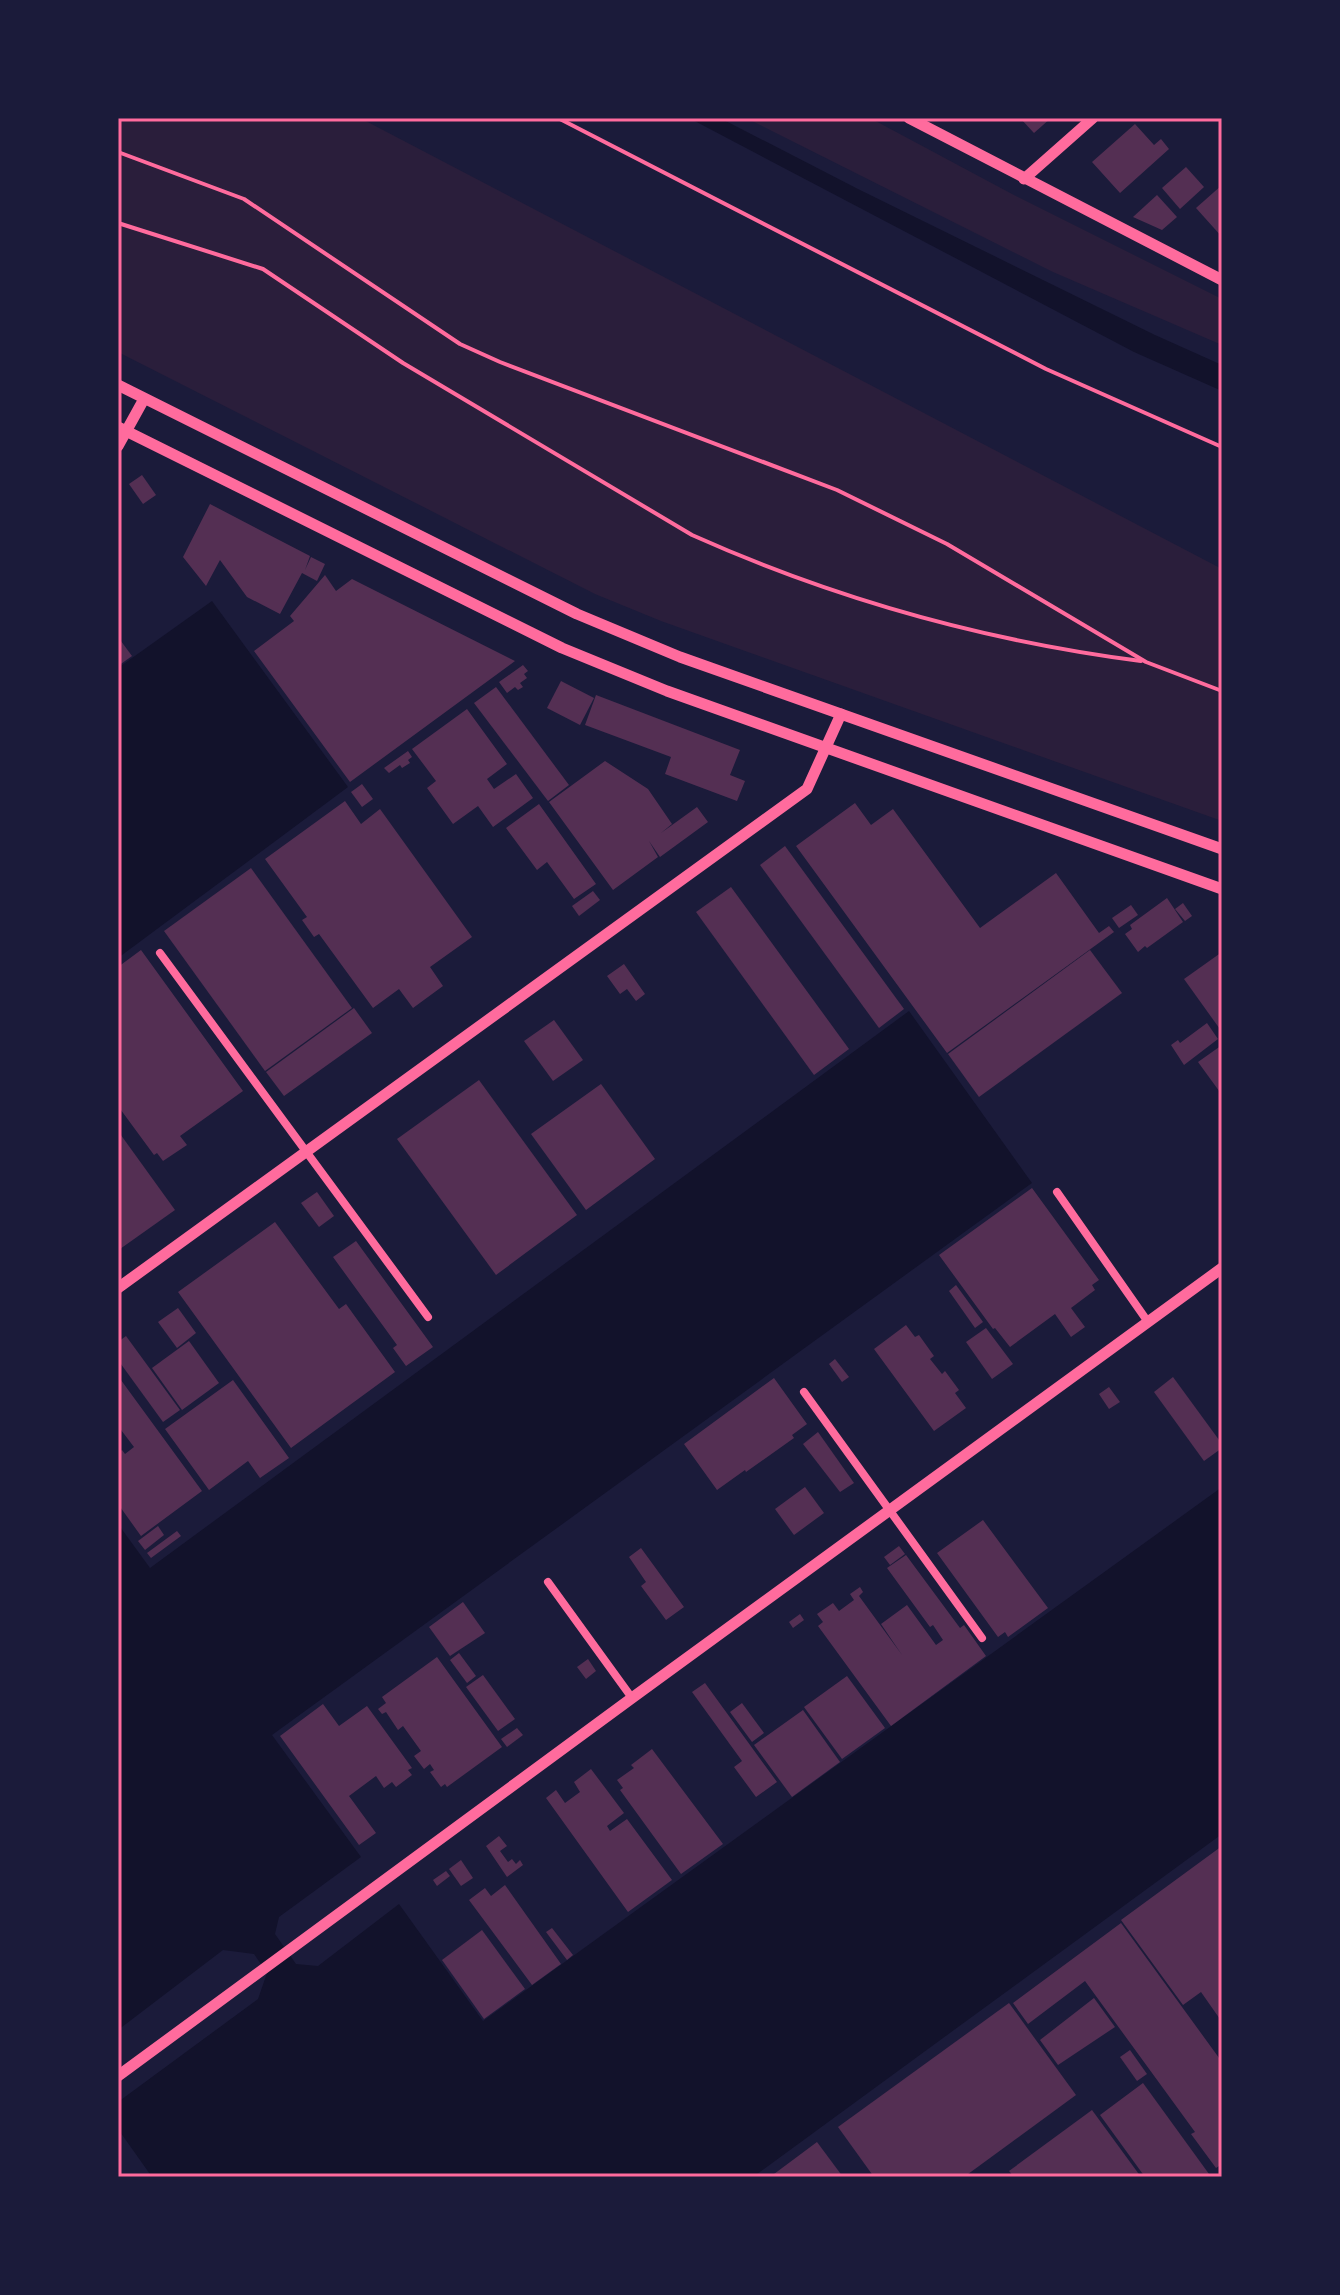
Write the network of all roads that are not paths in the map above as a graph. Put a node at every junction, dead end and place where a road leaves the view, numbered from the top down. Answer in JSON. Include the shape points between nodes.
{"nodes":[{"id":1,"x":909,"y":118,"type":"edge"},
{"id":2,"x":1093,"y":118,"type":"edge"},
{"id":3,"x":118,"y":152,"type":"edge"},
{"id":4,"x":1024,"y":179,"type":"junction"},
{"id":5,"x":118,"y":223,"type":"edge"},
{"id":6,"x":1222,"y":280,"type":"edge"},
{"id":7,"x":118,"y":385,"type":"edge"},
{"id":8,"x":144,"y":399,"type":"junction"},
{"id":9,"x":123,"y":429,"type":"edge"},
{"id":10,"x":118,"y":446,"type":"edge"},
{"id":11,"x":1146,"y":662,"type":"junction"},
{"id":12,"x":1222,"y":691,"type":"edge"},
{"id":13,"x":841,"y":714,"type":"junction"},
{"id":14,"x":825,"y":748,"type":"junction"},
{"id":15,"x":1222,"y":849,"type":"edge"},
{"id":16,"x":1222,"y":889,"type":"edge"},
{"id":17,"x":160,"y":953,"type":"dead end"},
{"id":18,"x":305,"y":1150,"type":"junction"},
{"id":19,"x":1057,"y":1192,"type":"dead end"},
{"id":20,"x":1222,"y":1268,"type":"edge"},
{"id":21,"x":118,"y":1288,"type":"edge"},
{"id":22,"x":428,"y":1317,"type":"dead end"},
{"id":23,"x":1148,"y":1322,"type":"junction"},
{"id":24,"x":804,"y":1392,"type":"dead end"},
{"id":25,"x":889,"y":1510,"type":"junction"},
{"id":26,"x":548,"y":1582,"type":"dead end"},
{"id":27,"x":982,"y":1638,"type":"dead end"},
{"id":28,"x":632,"y":1698,"type":"junction"},
{"id":29,"x":118,"y":2076,"type":"edge"}],
"edges":[{"from":1,"to":4,"type":"street"},
{"from":2,"to":4,"type":"street"},
{"from":3,"to":11,"type":"lane","via":[[244,199],[460,344],[837,490],[947,544]]},
{"from":4,"to":6,"type":"street"},
{"from":5,"to":11,"type":"lane","via":[[263,269],[416,371],[727,551],[929,621]]},
{"from":7,"to":8,"type":"street"},
{"from":8,"to":9,"type":"street"},
{"from":8,"to":13,"type":"street","via":[[577,614]]},
{"from":9,"to":10,"type":"street"},
{"from":9,"to":14,"type":"street","via":[[562,648]]},
{"from":11,"to":12,"type":"lane"},
{"from":13,"to":14,"type":"street"},
{"from":13,"to":15,"type":"street"},
{"from":14,"to":16,"type":"street"},
{"from":14,"to":18,"type":"street","via":[[807,789]]},
{"from":17,"to":18,"type":"street"},
{"from":18,"to":21,"type":"street"},
{"from":18,"to":22,"type":"street"},
{"from":19,"to":23,"type":"street"},
{"from":20,"to":23,"type":"street"},
{"from":23,"to":25,"type":"street"},
{"from":24,"to":25,"type":"street"},
{"from":25,"to":27,"type":"street"},
{"from":25,"to":28,"type":"street"},
{"from":26,"to":28,"type":"street"},
{"from":28,"to":29,"type":"street"}]}
